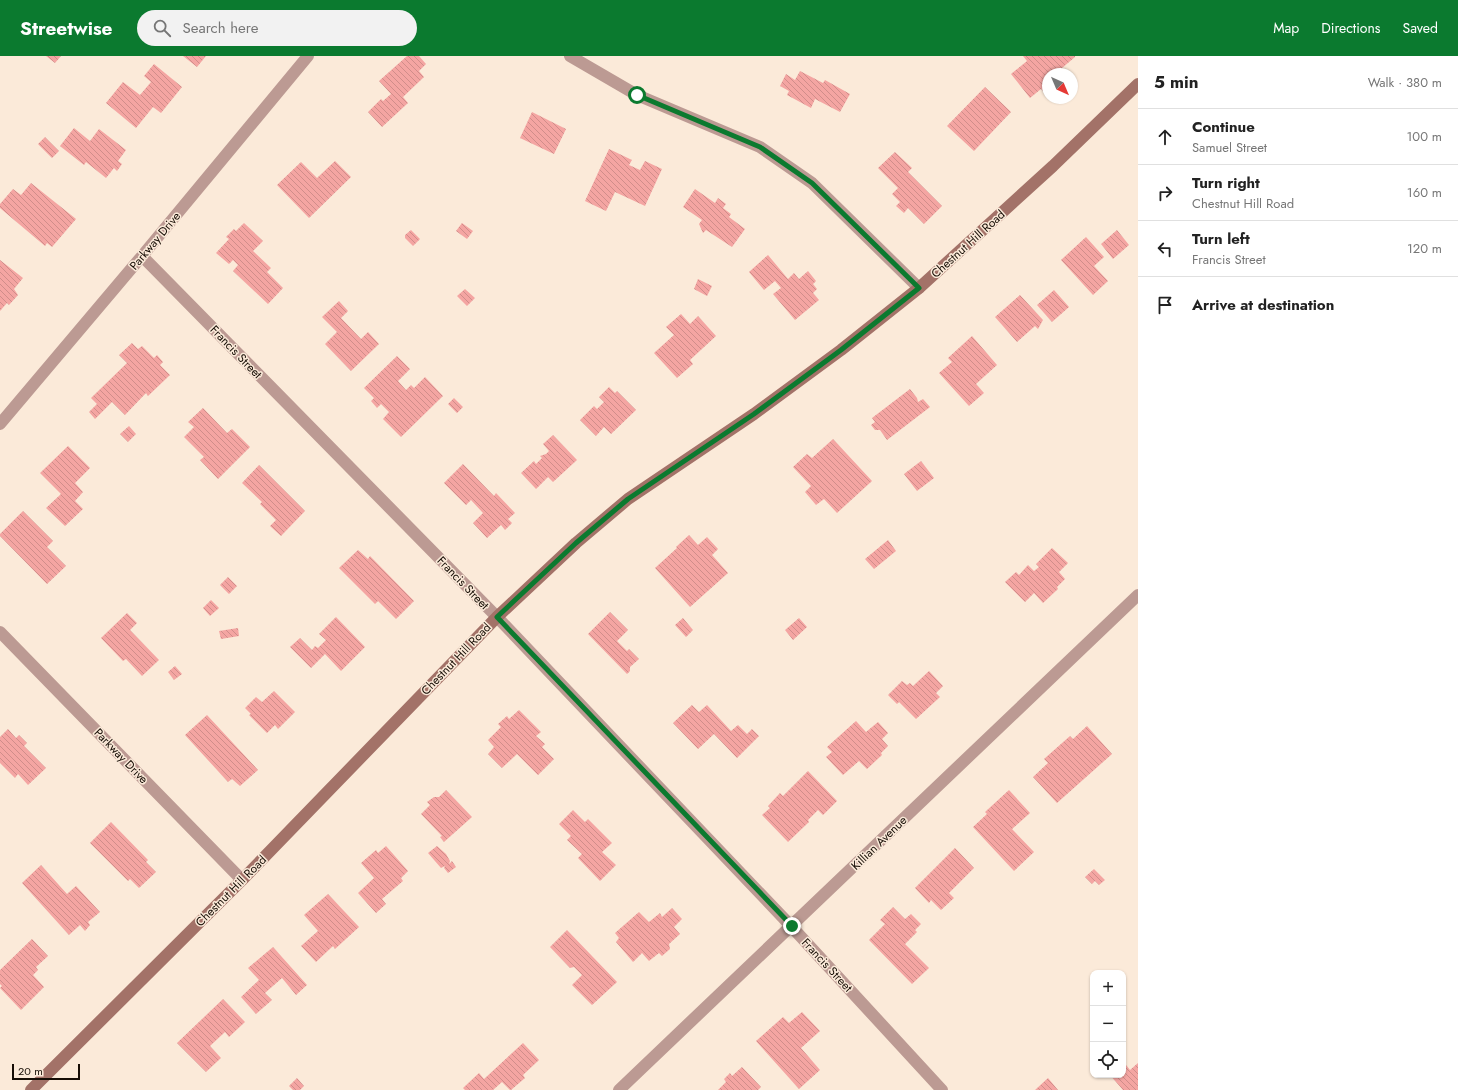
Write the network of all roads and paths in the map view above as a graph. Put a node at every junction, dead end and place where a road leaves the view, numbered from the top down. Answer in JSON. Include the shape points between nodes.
{"nodes":[{"id":1,"x":308,"y":56,"type":"edge"},
{"id":2,"x":570,"y":56,"type":"edge"},
{"id":3,"x":1138,"y":84,"type":"edge"},
{"id":4,"x":142,"y":256,"type":"junction"},
{"id":5,"x":919,"y":288,"type":"junction"},
{"id":6,"x":0,"y":424,"type":"edge"},
{"id":7,"x":1138,"y":595,"type":"edge"},
{"id":8,"x":497,"y":617,"type":"junction"},
{"id":9,"x":0,"y":632,"type":"edge"},
{"id":10,"x":242,"y":880,"type":"junction"},
{"id":11,"x":792,"y":926,"type":"junction"},
{"id":12,"x":31,"y":1090,"type":"edge"},
{"id":13,"x":619,"y":1090,"type":"edge"},
{"id":14,"x":942,"y":1090,"type":"edge"}],
"edges":[{"from":1,"to":4,"type":"street","name":"Parkway Drive"},
{"from":2,"to":5,"type":"street","via":[[637,95],[760,147],[812,183]]},
{"from":3,"to":5,"type":"street","name":"Chestnut Hill Road"},
{"from":4,"to":6,"type":"street","name":"Parkway Drive"},
{"from":4,"to":8,"type":"street","name":"Francis Street"},
{"from":5,"to":8,"type":"street","name":"Chestnut Hill Road","via":[[754,414],[628,499],[576,543]]},
{"from":7,"to":11,"type":"street","name":"Killian Avenue"},
{"from":8,"to":10,"type":"street","name":"Chestnut Hill Road"},
{"from":8,"to":11,"type":"street","name":"Francis Street"},
{"from":9,"to":10,"type":"street","name":"Parkway Drive"},
{"from":10,"to":12,"type":"street","name":"Chestnut Hill Road"},
{"from":11,"to":13,"type":"street","name":"Killian Avenue"},
{"from":11,"to":14,"type":"street","name":"Francis Street"}]}
